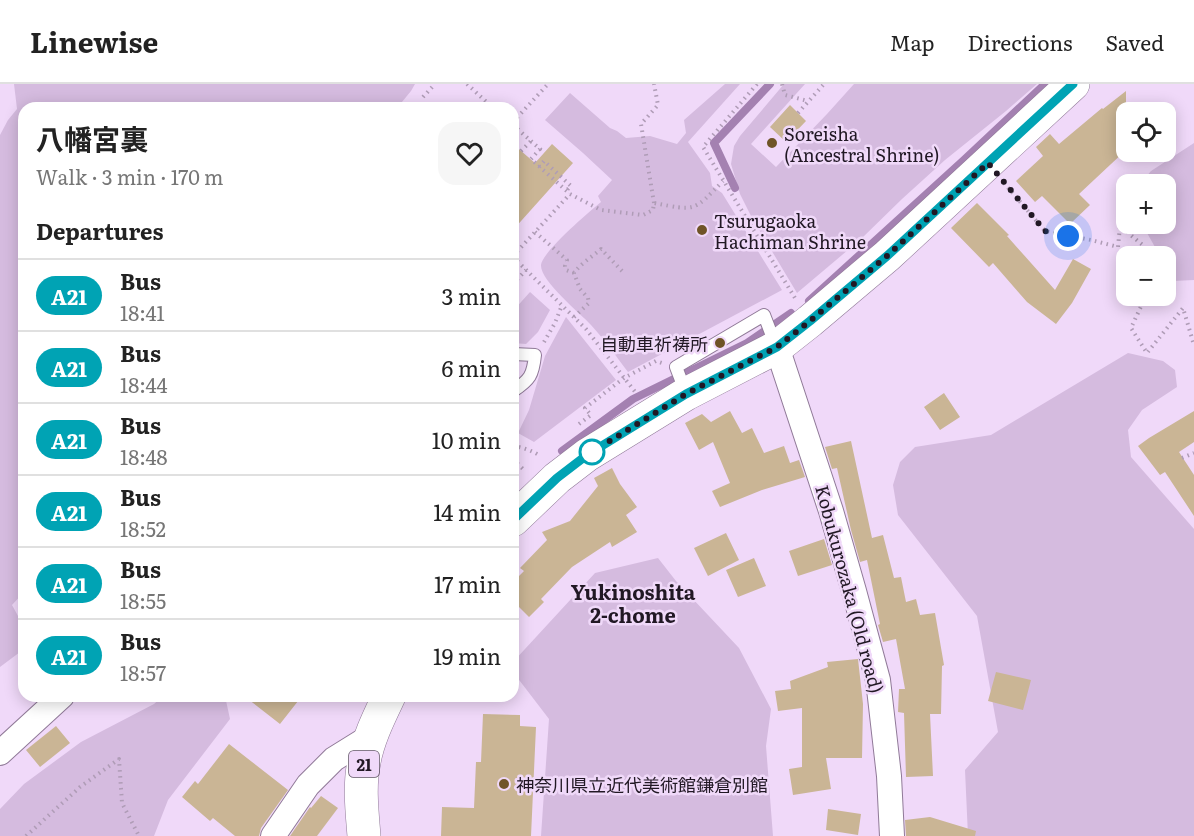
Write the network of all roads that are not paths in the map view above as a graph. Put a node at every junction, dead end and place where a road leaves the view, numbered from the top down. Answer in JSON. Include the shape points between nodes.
{"nodes":[{"id":1,"x":1073,"y":84,"type":"edge"},
{"id":2,"x":771,"y":334,"type":"junction"},
{"id":3,"x":519,"y":354,"type":"edge"},
{"id":4,"x":519,"y":388,"type":"edge"},
{"id":5,"x":519,"y":514,"type":"edge"},
{"id":6,"x":55,"y":702,"type":"edge"},
{"id":7,"x":385,"y":702,"type":"edge"},
{"id":8,"x":371,"y":736,"type":"junction"},
{"id":9,"x":0,"y":753,"type":"edge"},
{"id":10,"x":273,"y":836,"type":"edge"},
{"id":11,"x":364,"y":836,"type":"edge"},
{"id":12,"x":892,"y":836,"type":"edge"}],
"edges":[{"from":1,"to":2,"type":"main road","via":[[887,256],[810,321]]},
{"from":2,"to":5,"type":"main road","via":[[680,378],[557,478]]},
{"from":2,"to":12,"type":"street","name":"Kobukurozaka (Old road)","via":[[831,511],[878,680]]},
{"from":3,"to":4,"type":"lane","via":[[535,355],[533,371]]},
{"from":6,"to":9,"type":"street"},
{"from":7,"to":8,"type":"main road","number":"21"},
{"from":8,"to":10,"type":"street","via":[[334,759],[308,785]]},
{"from":8,"to":11,"type":"main road","number":"21","via":[[361,799]]}]}
